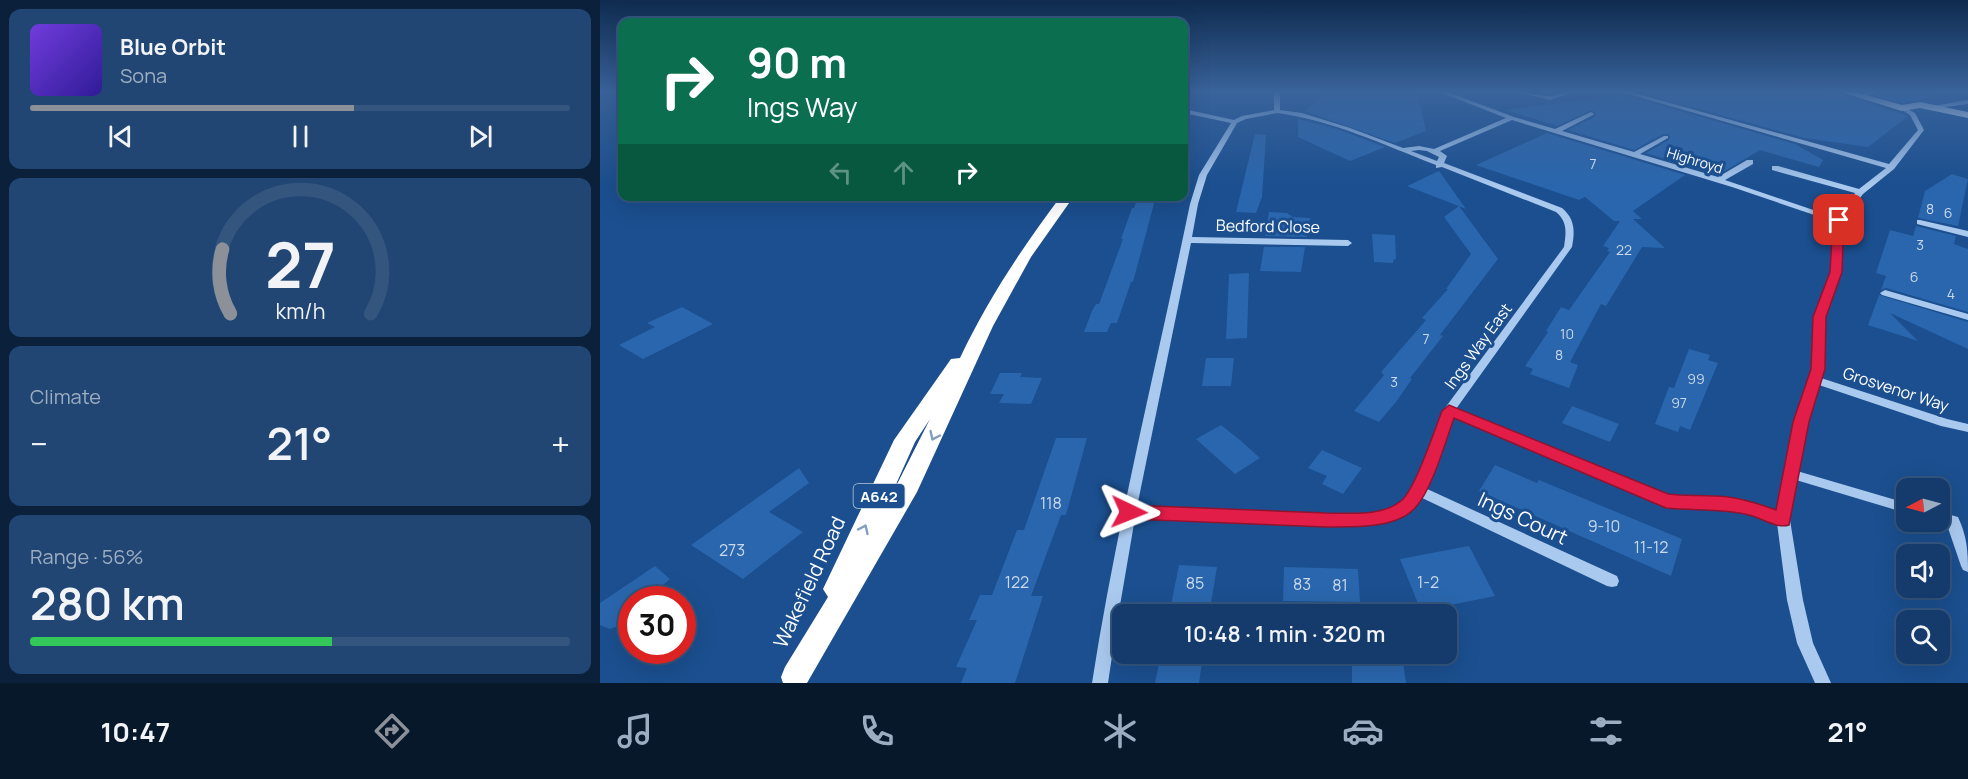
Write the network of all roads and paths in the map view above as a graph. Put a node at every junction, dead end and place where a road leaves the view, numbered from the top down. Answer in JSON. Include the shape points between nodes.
{"nodes":[{"id":1,"x":1234,"y":123,"type":"edge"},
{"id":2,"x":1328,"y":123,"type":"edge"},
{"id":3,"x":1501,"y":123,"type":"edge"},
{"id":4,"x":1528,"y":123,"type":"edge"},
{"id":5,"x":1573,"y":123,"type":"edge"},
{"id":6,"x":1734,"y":123,"type":"edge"},
{"id":7,"x":1917,"y":123,"type":"edge"},
{"id":8,"x":1556,"y":131,"type":"junction"},
{"id":9,"x":1666,"y":137,"type":"dead end"},
{"id":10,"x":1401,"y":150,"type":"junction"},
{"id":11,"x":1435,"y":151,"type":"junction"},
{"id":12,"x":1636,"y":154,"type":"junction"},
{"id":13,"x":1750,"y":162,"type":"dead end"},
{"id":14,"x":1439,"y":166,"type":"junction"},
{"id":15,"x":1891,"y":167,"type":"junction"},
{"id":16,"x":1775,"y":168,"type":"dead end"},
{"id":17,"x":1719,"y":180,"type":"junction"},
{"id":18,"x":1860,"y":192,"type":"junction"},
{"id":19,"x":1064,"y":201,"type":"edge"},
{"id":20,"x":1839,"y":220,"type":"junction"},
{"id":21,"x":1920,"y":222,"type":"dead end"},
{"id":22,"x":1968,"y":234,"type":"edge"},
{"id":23,"x":1188,"y":240,"type":"junction"},
{"id":24,"x":1348,"y":243,"type":"dead end"},
{"id":25,"x":1885,"y":292,"type":"dead end"},
{"id":26,"x":1968,"y":317,"type":"edge"},
{"id":27,"x":1815,"y":380,"type":"junction"},
{"id":28,"x":1449,"y":411,"type":"junction"},
{"id":29,"x":1968,"y":428,"type":"edge"},
{"id":30,"x":1791,"y":474,"type":"junction"},
{"id":31,"x":1418,"y":490,"type":"junction"},
{"id":32,"x":1896,"y":505,"type":"edge"},
{"id":33,"x":1129,"y":512,"type":"junction"},
{"id":34,"x":1783,"y":520,"type":"junction"},
{"id":35,"x":1950,"y":520,"type":"edge"},
{"id":36,"x":1968,"y":566,"type":"edge"},
{"id":37,"x":1612,"y":581,"type":"dead end"},
{"id":38,"x":793,"y":680,"type":"edge"},
{"id":39,"x":1100,"y":683,"type":"edge"},
{"id":40,"x":1822,"y":683,"type":"edge"}],
"edges":[{"from":1,"to":23,"type":"street","via":[[1203,175]]},
{"from":2,"to":10,"type":"street","name":"Ings Way East"},
{"from":3,"to":11,"type":"street"},
{"from":4,"to":8,"type":"street","name":"Highroyd"},
{"from":5,"to":8,"type":"street"},
{"from":6,"to":15,"type":"street"},
{"from":7,"to":15,"type":"street","via":[[1921,130]]},
{"from":8,"to":12,"type":"street","name":"Highroyd"},
{"from":9,"to":12,"type":"street"},
{"from":10,"to":11,"type":"street"},
{"from":10,"to":14,"type":"street","name":"Ings Way East"},
{"from":11,"to":14,"type":"street","via":[[1443,156]]},
{"from":12,"to":17,"type":"street","name":"Highroyd"},
{"from":13,"to":17,"type":"street"},
{"from":14,"to":28,"type":"street","name":"Ings Way East","via":[[1559,210],[1571,229],[1568,247]]},
{"from":15,"to":18,"type":"street"},
{"from":16,"to":18,"type":"street"},
{"from":17,"to":20,"type":"street","name":"Highroyd"},
{"from":18,"to":20,"type":"street"},
{"from":19,"to":38,"type":"highway","name":"Wakefield Road","number":"A642","via":[[1024,256],[984,326],[906,492]]},
{"from":20,"to":27,"type":"street","via":[[1836,272],[1819,317]]},
{"from":21,"to":22,"type":"street"},
{"from":23,"to":24,"type":"street","name":"Bedford Close"},
{"from":23,"to":33,"type":"street"},
{"from":25,"to":26,"type":"street"},
{"from":27,"to":29,"type":"street","name":"Grosvenor Way"},
{"from":27,"to":30,"type":"street","via":[[1801,422]]},
{"from":28,"to":31,"type":"street","name":"Ings Way East"},
{"from":28,"to":34,"type":"street","via":[[1666,501],[1717,502],[1751,508]]},
{"from":30,"to":32,"type":"street"},
{"from":30,"to":34,"type":"street"},
{"from":31,"to":33,"type":"street","name":"Ings Way East","via":[[1408,505],[1386,516],[1358,520]]},
{"from":31,"to":37,"type":"street","name":"Ings Court"},
{"from":33,"to":39,"type":"street"},
{"from":34,"to":40,"type":"street","via":[[1805,643]]},
{"from":35,"to":36,"type":"street"}]}
